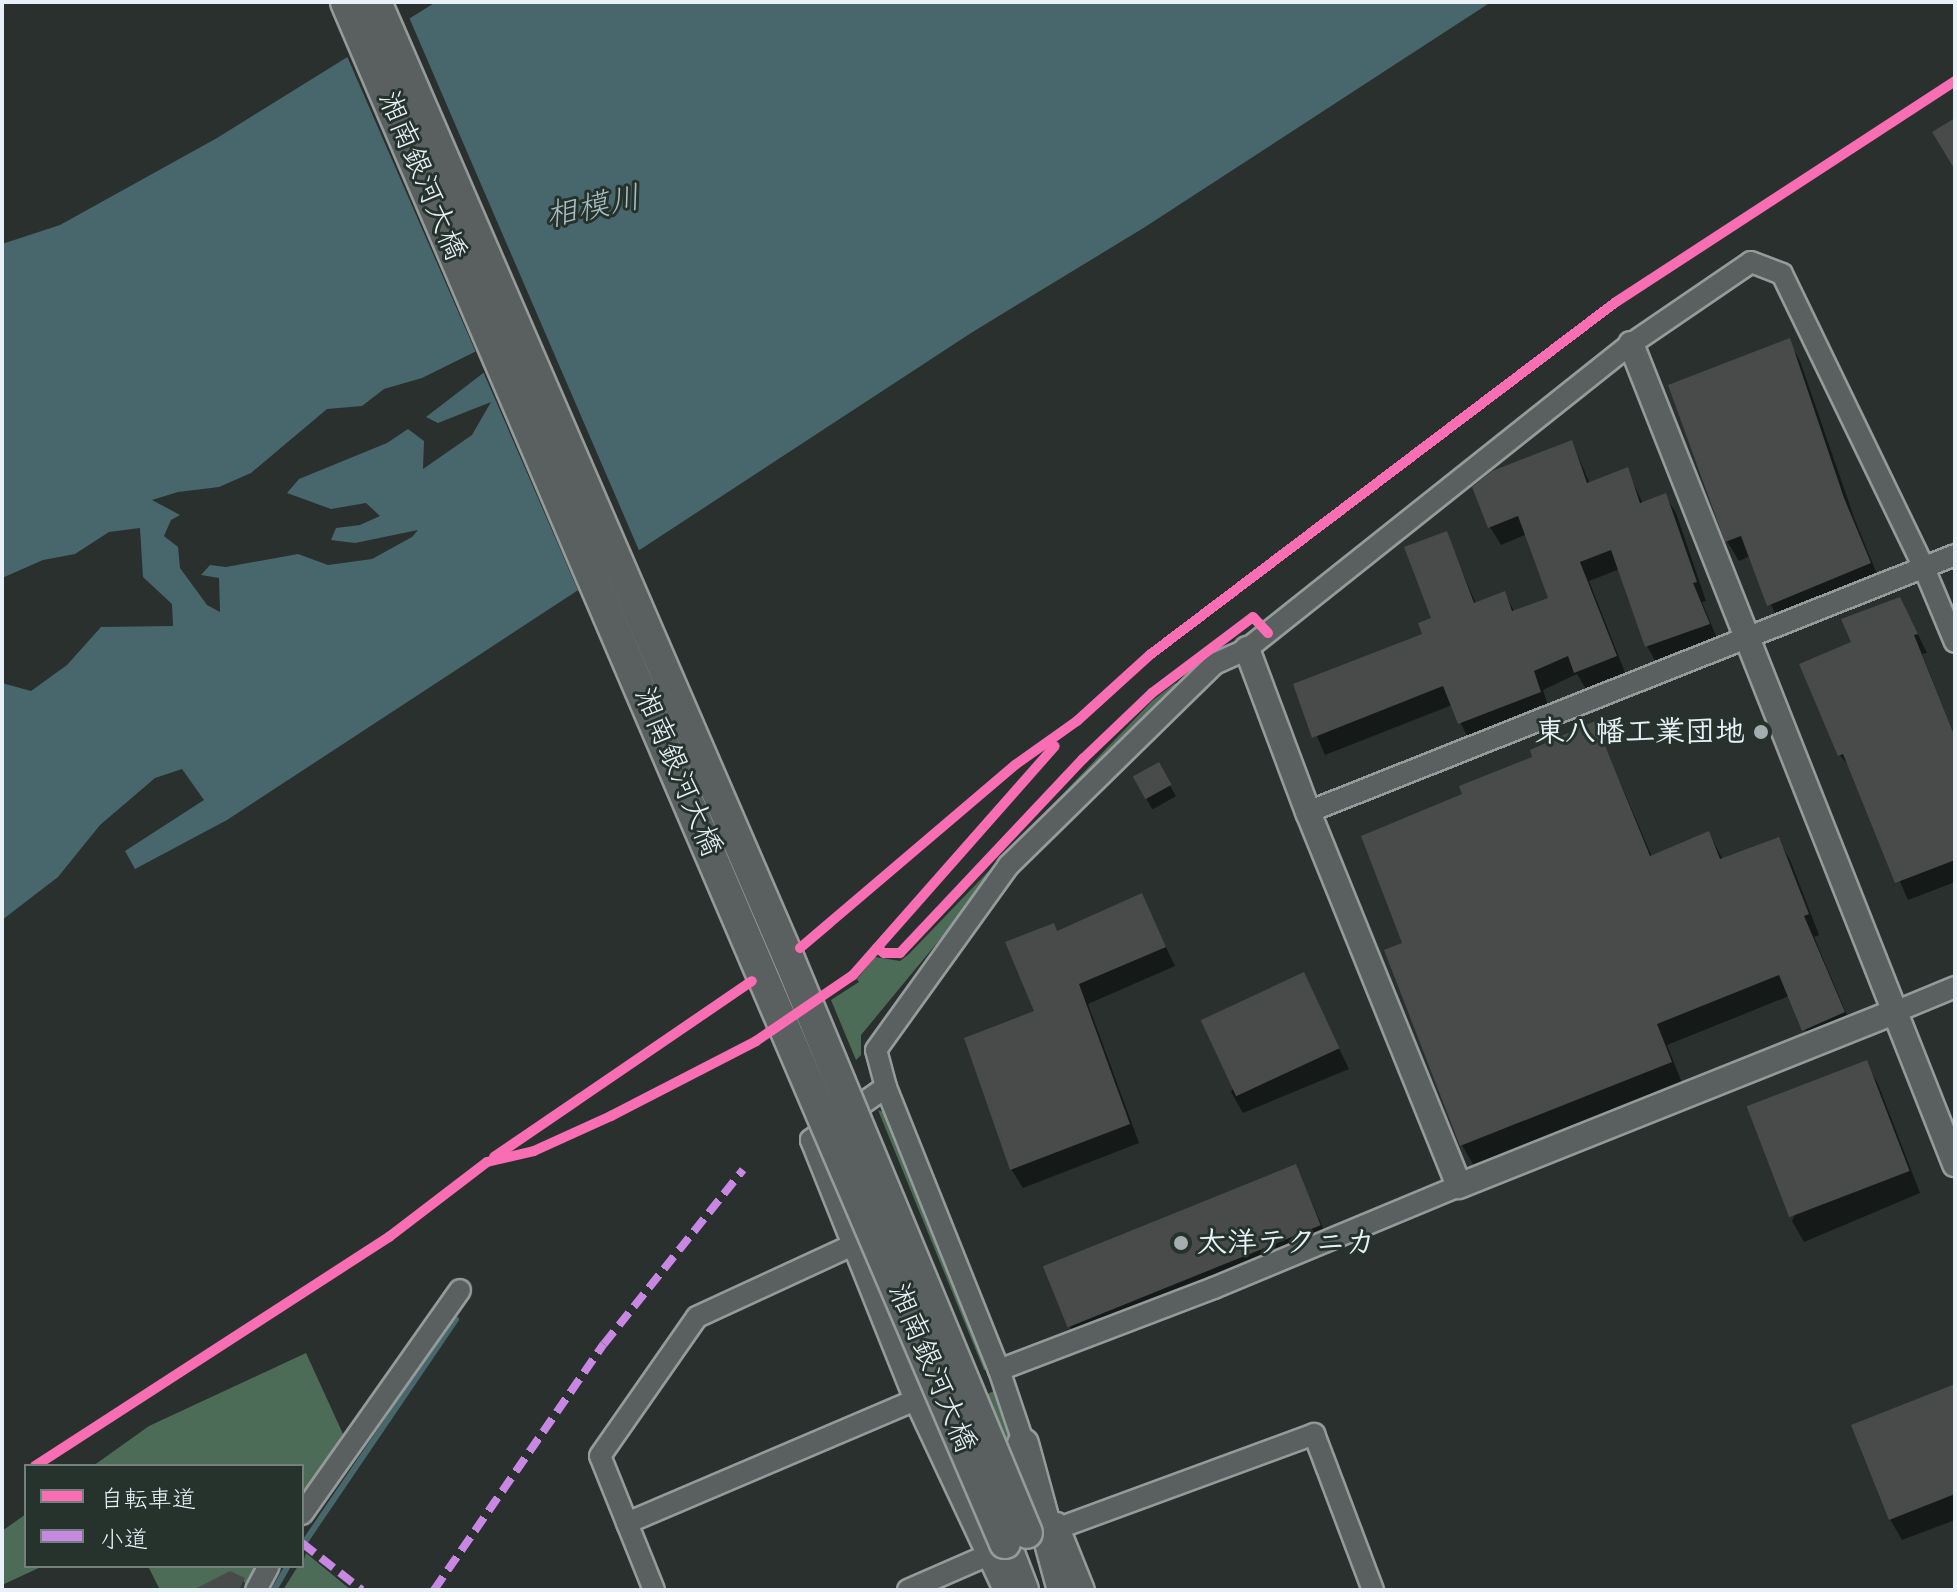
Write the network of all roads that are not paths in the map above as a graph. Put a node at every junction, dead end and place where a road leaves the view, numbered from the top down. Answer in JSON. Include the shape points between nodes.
{"nodes":[{"id":1,"x":346,"y":2,"type":"edge"},
{"id":2,"x":376,"y":2,"type":"edge"},
{"id":3,"x":1631,"y":344,"type":"junction"},
{"id":4,"x":1955,"y":555,"type":"edge"},
{"id":5,"x":1924,"y":568,"type":"junction"},
{"id":6,"x":1747,"y":638,"type":"junction"},
{"id":7,"x":1955,"y":642,"type":"edge"},
{"id":8,"x":1247,"y":649,"type":"junction"},
{"id":9,"x":1308,"y":812,"type":"junction"},
{"id":10,"x":1955,"y":987,"type":"edge"},
{"id":11,"x":1895,"y":1012,"type":"junction"},
{"id":12,"x":886,"y":1087,"type":"junction"},
{"id":13,"x":1955,"y":1164,"type":"edge"},
{"id":14,"x":1459,"y":1186,"type":"junction"},
{"id":15,"x":853,"y":1245,"type":"junction"},
{"id":16,"x":460,"y":1290,"type":"dead end"},
{"id":17,"x":999,"y":1370,"type":"junction"},
{"id":18,"x":915,"y":1400,"type":"junction"},
{"id":19,"x":1023,"y":1444,"type":"junction"},
{"id":20,"x":304,"y":1511,"type":"edge"},
{"id":21,"x":627,"y":1523,"type":"junction"},
{"id":22,"x":1059,"y":1528,"type":"junction"},
{"id":23,"x":1006,"y":1544,"type":"junction"},
{"id":24,"x":268,"y":1568,"type":"edge"},
{"id":25,"x":1371,"y":1589,"type":"edge"},
{"id":26,"x":256,"y":1590,"type":"edge"},
{"id":27,"x":654,"y":1590,"type":"edge"},
{"id":28,"x":908,"y":1590,"type":"edge"},
{"id":29,"x":1004,"y":1590,"type":"edge"},
{"id":30,"x":1023,"y":1590,"type":"edge"},
{"id":31,"x":1051,"y":1590,"type":"edge"},
{"id":32,"x":1063,"y":1590,"type":"edge"},
{"id":33,"x":1084,"y":1590,"type":"edge"}],
"edges":[{"from":1,"to":23,"type":"main road","name":"湘南銀河大橋","bridge":true},
{"from":2,"to":23,"type":"main road","name":"湘南銀河大橋","bridge":true,"via":[[789,959]]},
{"from":3,"to":5,"type":"street","via":[[1751,262],[1782,274]]},
{"from":3,"to":6,"type":"street"},
{"from":3,"to":8,"type":"street"},
{"from":4,"to":5,"type":"street"},
{"from":5,"to":6,"type":"street"},
{"from":5,"to":7,"type":"street"},
{"from":6,"to":9,"type":"street"},
{"from":6,"to":11,"type":"street"},
{"from":8,"to":9,"type":"street"},
{"from":8,"to":12,"type":"street","via":[[1214,664],[1008,866],[876,1050]]},
{"from":9,"to":14,"type":"street"},
{"from":10,"to":11,"type":"street"},
{"from":11,"to":13,"type":"street"},
{"from":11,"to":14,"type":"street"},
{"from":12,"to":15,"type":"street","via":[[811,1140]]},
{"from":12,"to":17,"type":"street"},
{"from":14,"to":17,"type":"street"},
{"from":15,"to":18,"type":"street"},
{"from":15,"to":21,"type":"street","via":[[697,1317],[600,1456]]},
{"from":16,"to":20,"type":"street"},
{"from":17,"to":19,"type":"street"},
{"from":18,"to":21,"type":"street"},
{"from":18,"to":23,"type":"street"},
{"from":19,"to":22,"type":"street"},
{"from":19,"to":32,"type":"main road"},
{"from":21,"to":27,"type":"street"},
{"from":22,"to":25,"type":"street","via":[[1314,1434]]},
{"from":22,"to":33,"type":"street"},
{"from":23,"to":28,"type":"street"},
{"from":23,"to":29,"type":"street"},
{"from":23,"to":30,"type":"main road"},
{"from":23,"to":31,"type":"main road"},
{"from":24,"to":26,"type":"street"}]}
